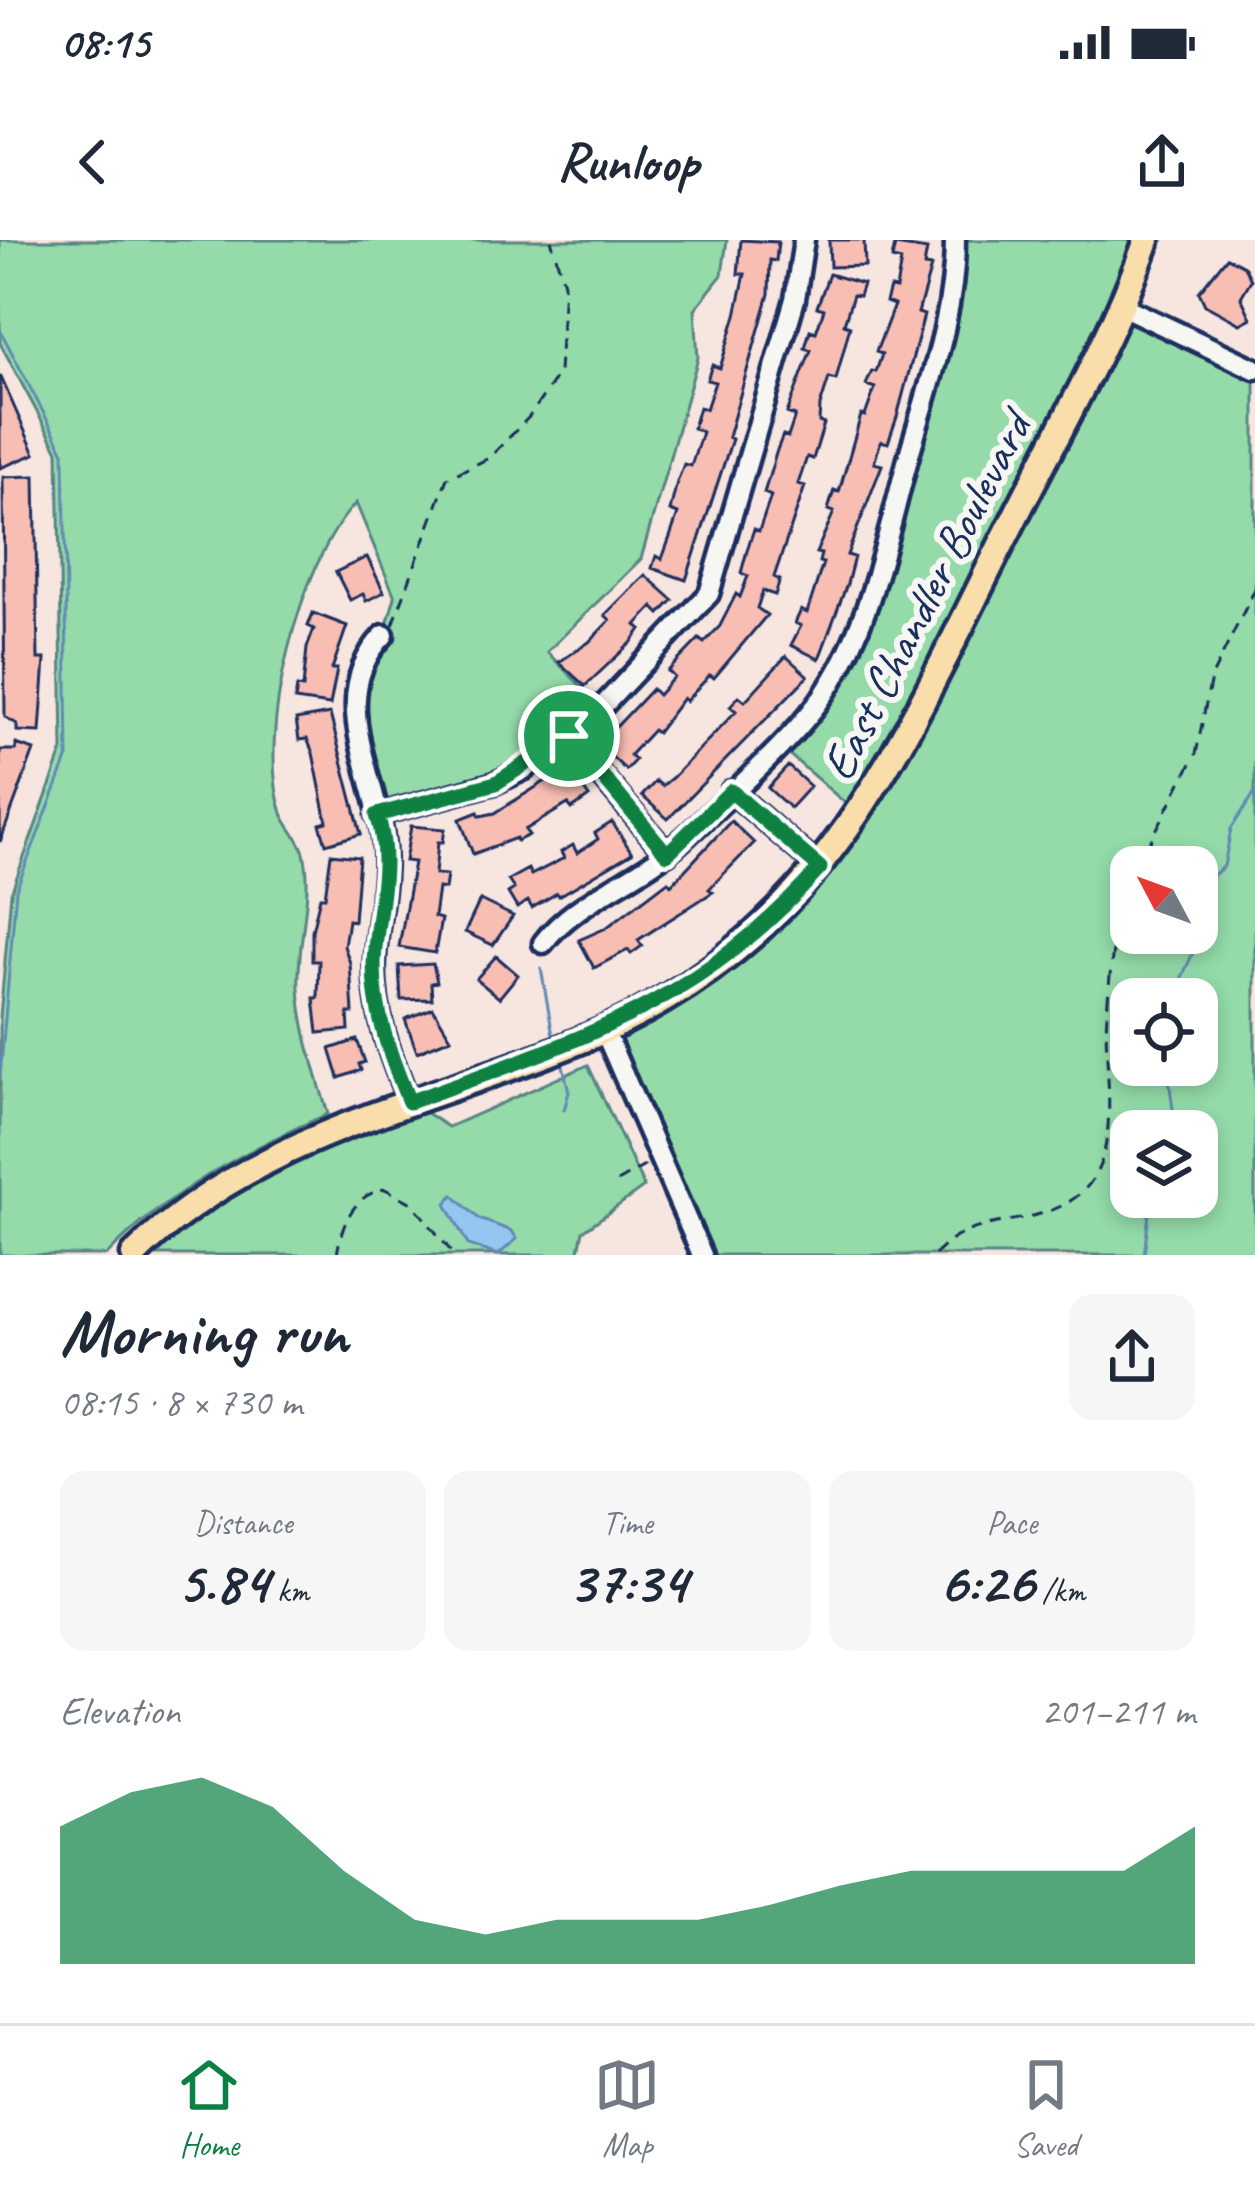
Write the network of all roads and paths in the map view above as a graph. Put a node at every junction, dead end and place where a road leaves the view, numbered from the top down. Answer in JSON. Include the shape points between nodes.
{"nodes":[{"id":1,"x":550,"y":240,"type":"edge"},
{"id":2,"x":804,"y":240,"type":"edge"},
{"id":3,"x":955,"y":240,"type":"edge"},
{"id":4,"x":1147,"y":240,"type":"edge"},
{"id":5,"x":1120,"y":304,"type":"junction"},
{"id":6,"x":1255,"y":370,"type":"edge"},
{"id":7,"x":1255,"y":589,"type":"edge"},
{"id":8,"x":384,"y":635,"type":"joint"},
{"id":9,"x":569,"y":736,"type":"junction"},
{"id":10,"x":731,"y":791,"type":"junction"},
{"id":11,"x":377,"y":815,"type":"junction"},
{"id":12,"x":1148,"y":846,"type":"edge"},
{"id":13,"x":667,"y":854,"type":"junction"},
{"id":14,"x":820,"y":868,"type":"junction"},
{"id":15,"x":543,"y":943,"type":"dead end"},
{"id":16,"x":1113,"y":954,"type":"edge"},
{"id":17,"x":604,"y":1030,"type":"junction"},
{"id":18,"x":409,"y":1102,"type":"junction"},
{"id":19,"x":659,"y":1157,"type":"junction"},
{"id":20,"x":616,"y":1182,"type":"dead end"},
{"id":21,"x":134,"y":1255,"type":"edge"},
{"id":22,"x":337,"y":1255,"type":"edge"},
{"id":23,"x":454,"y":1255,"type":"edge"},
{"id":24,"x":702,"y":1255,"type":"edge"},
{"id":25,"x":935,"y":1255,"type":"edge"}],
"edges":[{"from":1,"to":8,"type":"path","via":[[564,283],[559,373],[489,458],[447,478],[396,622]]},
{"from":2,"to":9,"type":"street","via":[[796,299],[710,594]]},
{"from":3,"to":10,"type":"street","via":[[948,316],[850,651],[815,707]]},
{"from":4,"to":5,"type":"main road","name":"East Chandler Boulevard"},
{"from":5,"to":6,"type":"street"},
{"from":5,"to":14,"type":"main road","name":"East Chandler Boulevard","via":[[898,752]]},
{"from":7,"to":12,"type":"path","via":[[1210,678],[1196,754]]},
{"from":8,"to":11,"type":"street","via":[[365,654],[356,718]]},
{"from":9,"to":11,"type":"street","via":[[496,783]]},
{"from":9,"to":13,"type":"street"},
{"from":10,"to":13,"type":"street"},
{"from":10,"to":14,"type":"street"},
{"from":11,"to":18,"type":"street","via":[[384,864],[375,986]]},
{"from":13,"to":15,"type":"street","via":[[566,917]]},
{"from":14,"to":17,"type":"main road","name":"East Chandler Boulevard","via":[[702,975]]},
{"from":16,"to":25,"type":"path","via":[[1100,1166],[1059,1208],[973,1226]]},
{"from":17,"to":18,"type":"main road","name":"East Chandler Boulevard"},
{"from":17,"to":19,"type":"street"},
{"from":18,"to":21,"type":"main road","name":"East Chandler Boulevard","via":[[276,1155],[208,1195]]},
{"from":19,"to":20,"type":"path"},
{"from":19,"to":24,"type":"street"},
{"from":22,"to":23,"type":"path","via":[[359,1200],[385,1190],[412,1203]]}]}
